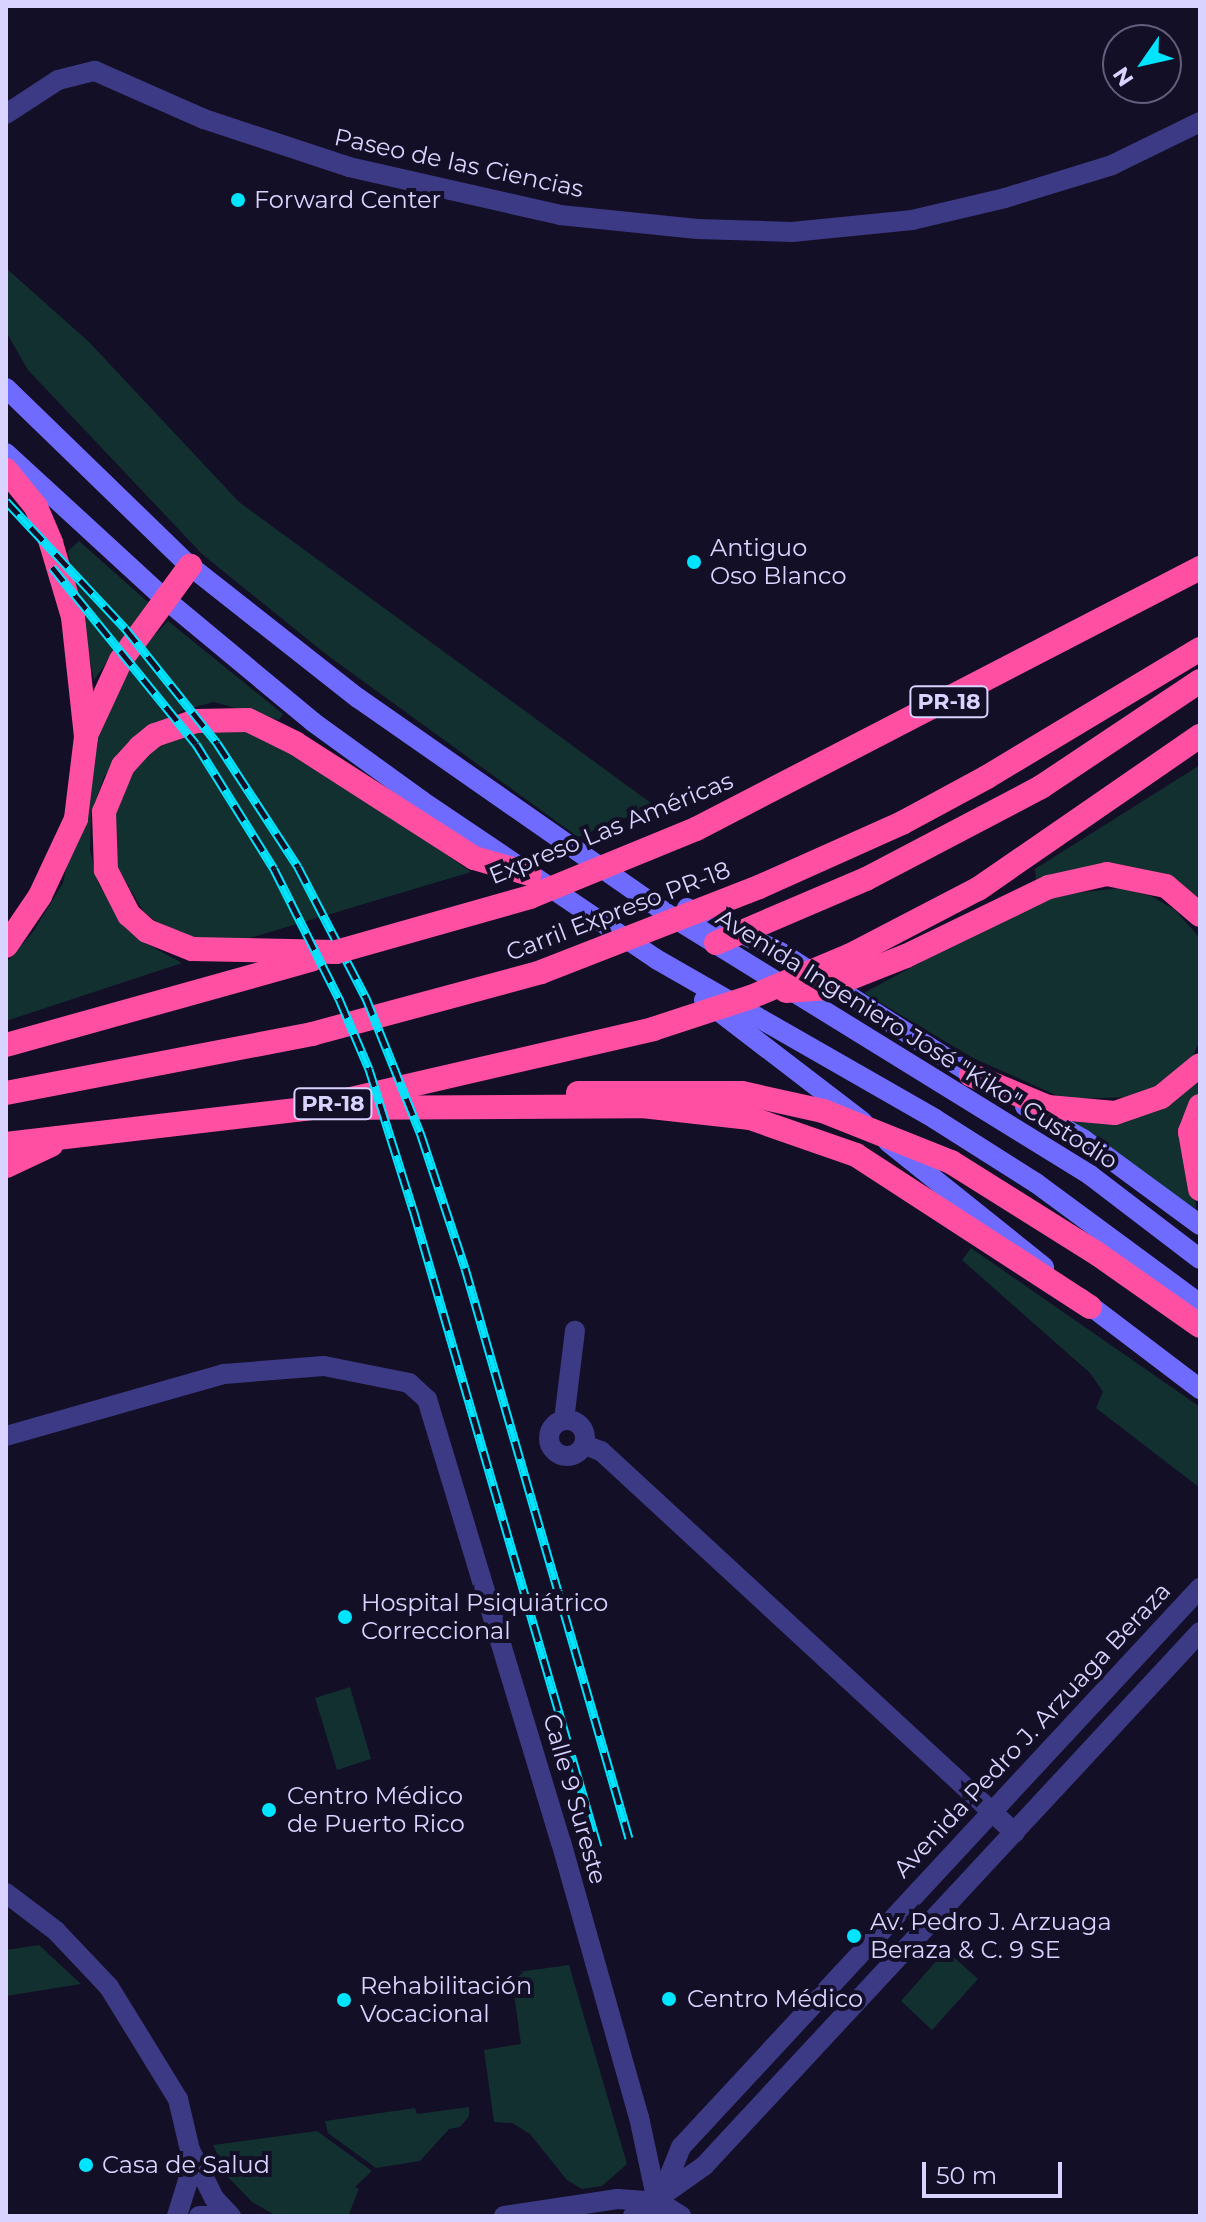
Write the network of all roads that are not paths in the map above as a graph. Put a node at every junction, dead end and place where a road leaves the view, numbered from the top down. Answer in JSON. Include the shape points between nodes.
{"nodes":[{"id":1,"x":6,"y":114,"type":"edge"},
{"id":2,"x":1200,"y":122,"type":"edge"},
{"id":3,"x":6,"y":388,"type":"edge"},
{"id":4,"x":6,"y":453,"type":"edge"},
{"id":5,"x":6,"y":470,"type":"edge"},
{"id":6,"x":190,"y":566,"type":"junction"},
{"id":7,"x":1200,"y":568,"type":"edge"},
{"id":8,"x":165,"y":599,"type":"junction"},
{"id":9,"x":1200,"y":649,"type":"edge"},
{"id":10,"x":1200,"y":681,"type":"edge"},
{"id":11,"x":1200,"y":736,"type":"edge"},
{"id":12,"x":86,"y":737,"type":"junction"},
{"id":13,"x":530,"y":874,"type":"junction"},
{"id":14,"x":620,"y":881,"type":"junction"},
{"id":15,"x":1200,"y":915,"type":"edge"},
{"id":16,"x":740,"y":933,"type":"junction"},
{"id":17,"x":716,"y":943,"type":"junction"},
{"id":18,"x":6,"y":946,"type":"edge"},
{"id":19,"x":336,"y":952,"type":"junction"},
{"id":20,"x":656,"y":959,"type":"junction"},
{"id":21,"x":763,"y":993,"type":"junction"},
{"id":22,"x":6,"y":1045,"type":"edge"},
{"id":23,"x":1200,"y":1065,"type":"edge"},
{"id":24,"x":971,"y":1075,"type":"junction"},
{"id":25,"x":6,"y":1093,"type":"edge"},
{"id":26,"x":1200,"y":1106,"type":"edge"},
{"id":27,"x":312,"y":1108,"type":"junction"},
{"id":28,"x":428,"y":1110,"type":"junction"},
{"id":29,"x":75,"y":1133,"type":"junction"},
{"id":30,"x":6,"y":1144,"type":"edge"},
{"id":31,"x":6,"y":1166,"type":"edge"},
{"id":32,"x":1200,"y":1189,"type":"edge"},
{"id":33,"x":1200,"y":1225,"type":"edge"},
{"id":34,"x":1200,"y":1259,"type":"edge"},
{"id":35,"x":1200,"y":1304,"type":"edge"},
{"id":36,"x":1090,"y":1307,"type":"junction"},
{"id":37,"x":1200,"y":1326,"type":"edge"},
{"id":38,"x":575,"y":1331,"type":"dead end"},
{"id":39,"x":1200,"y":1389,"type":"edge"},
{"id":40,"x":564,"y":1420,"type":"junction"},
{"id":41,"x":6,"y":1436,"type":"edge"},
{"id":42,"x":585,"y":1445,"type":"junction"},
{"id":43,"x":1200,"y":1588,"type":"edge"},
{"id":44,"x":1200,"y":1632,"type":"edge"},
{"id":45,"x":992,"y":1811,"type":"junction"},
{"id":46,"x":1015,"y":1833,"type":"junction"},
{"id":47,"x":6,"y":1893,"type":"edge"},
{"id":48,"x":190,"y":2150,"type":"junction"},
{"id":49,"x":659,"y":2209,"type":"edge"},
{"id":50,"x":177,"y":2216,"type":"edge"},
{"id":51,"x":199,"y":2216,"type":"edge"},
{"id":52,"x":222,"y":2216,"type":"edge"},
{"id":53,"x":231,"y":2216,"type":"edge"},
{"id":54,"x":504,"y":2216,"type":"edge"},
{"id":55,"x":633,"y":2216,"type":"edge"},
{"id":56,"x":681,"y":2216,"type":"edge"}],
"edges":[{"from":1,"to":2,"type":"street","name":"Paseo de las Ciencias","via":[[58,80],[95,71],[204,119],[349,167],[560,215],[792,232],[912,220],[1005,198],[1112,165]]},
{"from":3,"to":6,"type":"main road","name":"Avenida Ingeniero José \"Kiko\" Custodio"},
{"from":4,"to":8,"type":"main road"},
{"from":5,"to":12,"type":"highway","via":[[36,507],[51,543],[73,617]]},
{"from":6,"to":8,"type":"highway"},
{"from":6,"to":14,"type":"main road","name":"Avenida Ingeniero José \"Kiko\" Custodio","via":[[358,698]]},
{"from":7,"to":19,"type":"highway","name":"Expreso Las Américas","number":"PR-18","bridge":true,"via":[[696,829],[530,897]]},
{"from":8,"to":12,"type":"highway","via":[[121,660]]},
{"from":8,"to":13,"type":"main road","via":[[313,722]]},
{"from":9,"to":25,"type":"highway","name":"Carril Expreso PR-18","bridge":true,"via":[[951,797],[759,887],[541,972],[312,1034]]},
{"from":10,"to":16,"type":"highway","via":[[1041,787],[866,879]]},
{"from":11,"to":21,"type":"highway","number":"PR-18","bridge":true,"via":[[978,889],[851,955]]},
{"from":12,"to":18,"type":"highway","via":[[76,819],[40,896]]},
{"from":13,"to":19,"type":"highway","via":[[474,858],[295,743],[248,720],[196,721],[155,735],[140,747],[123,766],[104,812],[106,870],[129,915],[147,931],[192,949]]},
{"from":13,"to":20,"type":"main road"},
{"from":14,"to":16,"type":"main road"},
{"from":14,"to":17,"type":"main road","name":"Avenida Ingeniero José \"Kiko\" Custodio"},
{"from":15,"to":21,"type":"highway","bridge":true,"via":[[1166,886],[1107,874],[1049,887],[906,956],[825,988]]},
{"from":16,"to":17,"type":"highway"},
{"from":16,"to":24,"type":"main road","via":[[780,952]]},
{"from":17,"to":34,"type":"main road","name":"Avenida Ingeniero José \"Kiko\" Custodio","via":[[1090,1175]]},
{"from":19,"to":22,"type":"highway","name":"Expreso Las Américas","number":"PR-18"},
{"from":20,"to":35,"type":"main road","via":[[1023,1175]]},
{"from":20,"to":36,"type":"main road"},
{"from":21,"to":27,"type":"highway","number":"PR-18","bridge":true,"via":[[653,1029]]},
{"from":23,"to":24,"type":"highway","via":[[1161,1097],[1115,1113],[1048,1107]]},
{"from":24,"to":33,"type":"main road","via":[[1083,1139]]},
{"from":26,"to":32,"type":"highway","via":[[1190,1132]]},
{"from":27,"to":28,"type":"highway"},
{"from":27,"to":29,"type":"highway","number":"PR-18"},
{"from":28,"to":36,"type":"highway","via":[[642,1106],[750,1118],[856,1155]]},
{"from":28,"to":37,"type":"highway","bridge":true,"via":[[612,1090],[742,1093],[823,1111],[951,1162]]},
{"from":29,"to":30,"type":"highway","number":"PR-18"},
{"from":29,"to":31,"type":"highway"},
{"from":36,"to":39,"type":"main road"},
{"from":38,"to":40,"type":"street"},
{"from":40,"to":42,"type":"street","via":[[582,1427]]},
{"from":40,"to":42,"type":"street","via":[[551,1429],[553,1450],[572,1456]]},
{"from":41,"to":49,"type":"street","name":"Calle 9 Sureste","via":[[224,1374],[324,1366],[409,1383],[427,1399],[561,1842]]},
{"from":42,"to":45,"type":"street","via":[[601,1451]]},
{"from":43,"to":45,"type":"street","name":"Avenida Pedro J. Arzuaga Beraza"},
{"from":44,"to":46,"type":"street"},
{"from":45,"to":46,"type":"street"},
{"from":45,"to":49,"type":"street","name":"Avenida Pedro J. Arzuaga Beraza","via":[[681,2147]]},
{"from":46,"to":49,"type":"street"},
{"from":47,"to":48,"type":"street","via":[[56,1931],[109,1987],[178,2099]]},
{"from":48,"to":50,"type":"street","via":[[190,2174]]},
{"from":48,"to":53,"type":"street","via":[[214,2198]]},
{"from":49,"to":54,"type":"street","via":[[618,2199]]},
{"from":49,"to":55,"type":"street"},
{"from":49,"to":56,"type":"street"},
{"from":51,"to":52,"type":"street"}]}
